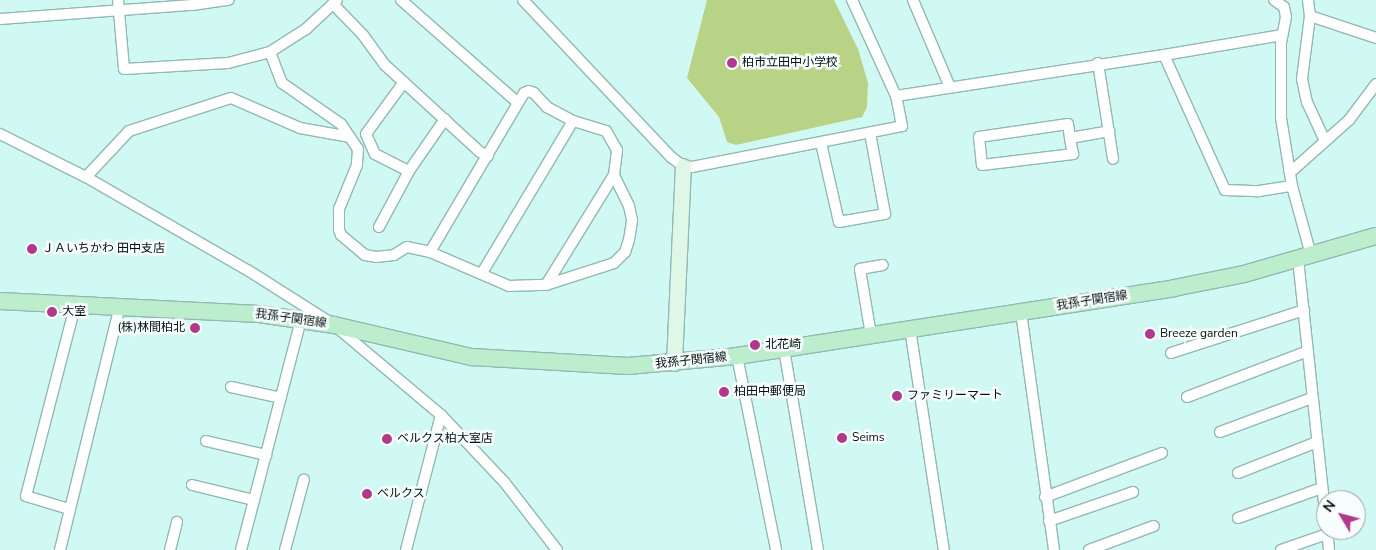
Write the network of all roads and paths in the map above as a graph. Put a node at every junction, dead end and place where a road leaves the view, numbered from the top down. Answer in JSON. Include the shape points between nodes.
{"nodes":[{"id":1,"x":228,"y":0,"type":"edge"},
{"id":2,"x":401,"y":0,"type":"edge"},
{"id":3,"x":523,"y":0,"type":"edge"},
{"id":4,"x":852,"y":0,"type":"edge"},
{"id":5,"x":913,"y":0,"type":"edge"},
{"id":6,"x":1274,"y":0,"type":"edge"},
{"id":7,"x":1308,"y":0,"type":"edge"},
{"id":8,"x":335,"y":2,"type":"edge"},
{"id":9,"x":118,"y":5,"type":"edge"},
{"id":10,"x":1310,"y":16,"type":"junction"},
{"id":11,"x":0,"y":19,"type":"edge"},
{"id":12,"x":1282,"y":35,"type":"junction"},
{"id":13,"x":1376,"y":38,"type":"edge"},
{"id":14,"x":270,"y":52,"type":"junction"},
{"id":15,"x":1164,"y":55,"type":"junction"},
{"id":16,"x":1098,"y":63,"type":"junction"},
{"id":17,"x":404,"y":82,"type":"junction"},
{"id":18,"x":1376,"y":84,"type":"edge"},
{"id":19,"x":950,"y":87,"type":"junction"},
{"id":20,"x":896,"y":96,"type":"junction"},
{"id":21,"x":517,"y":102,"type":"junction"},
{"id":22,"x":445,"y":119,"type":"junction"},
{"id":23,"x":573,"y":121,"type":"junction"},
{"id":24,"x":1109,"y":132,"type":"junction"},
{"id":25,"x":0,"y":134,"type":"edge"},
{"id":26,"x":870,"y":134,"type":"junction"},
{"id":27,"x":350,"y":137,"type":"junction"},
{"id":28,"x":1070,"y":138,"type":"junction"},
{"id":29,"x":1325,"y":141,"type":"junction"},
{"id":30,"x":821,"y":143,"type":"junction"},
{"id":31,"x":488,"y":156,"type":"junction"},
{"id":32,"x":1112,"y":159,"type":"dead end"},
{"id":33,"x":683,"y":166,"type":"junction"},
{"id":34,"x":1289,"y":170,"type":"junction"},
{"id":35,"x":408,"y":171,"type":"junction"},
{"id":36,"x":614,"y":175,"type":"junction"},
{"id":37,"x":86,"y":177,"type":"junction"},
{"id":38,"x":1292,"y":186,"type":"junction"},
{"id":39,"x":379,"y":227,"type":"dead end"},
{"id":40,"x":1376,"y":236,"type":"edge"},
{"id":41,"x":430,"y":252,"type":"junction"},
{"id":42,"x":1304,"y":257,"type":"junction"},
{"id":43,"x":883,"y":265,"type":"dead end"},
{"id":44,"x":482,"y":273,"type":"junction"},
{"id":45,"x":546,"y":284,"type":"junction"},
{"id":46,"x":0,"y":301,"type":"edge"},
{"id":47,"x":76,"y":304,"type":"junction"},
{"id":48,"x":120,"y":305,"type":"junction"},
{"id":49,"x":1304,"y":310,"type":"junction"},
{"id":50,"x":1021,"y":312,"type":"junction"},
{"id":51,"x":301,"y":319,"type":"junction"},
{"id":52,"x":334,"y":325,"type":"junction"},
{"id":53,"x":910,"y":330,"type":"junction"},
{"id":54,"x":871,"y":335,"type":"junction"},
{"id":55,"x":784,"y":349,"type":"junction"},
{"id":56,"x":1308,"y":350,"type":"junction"},
{"id":57,"x":1171,"y":352,"type":"dead end"},
{"id":58,"x":737,"y":356,"type":"junction"},
{"id":59,"x":674,"y":363,"type":"junction"},
{"id":60,"x":231,"y":387,"type":"dead end"},
{"id":61,"x":1187,"y":397,"type":"dead end"},
{"id":62,"x":281,"y":398,"type":"junction"},
{"id":63,"x":1312,"y":398,"type":"junction"},
{"id":64,"x":441,"y":414,"type":"junction"},
{"id":65,"x":1220,"y":432,"type":"dead end"},
{"id":66,"x":206,"y":441,"type":"dead end"},
{"id":67,"x":1317,"y":442,"type":"junction"},
{"id":68,"x":1162,"y":453,"type":"dead end"},
{"id":69,"x":266,"y":455,"type":"junction"},
{"id":70,"x":1238,"y":473,"type":"dead end"},
{"id":71,"x":304,"y":480,"type":"dead end"},
{"id":72,"x":192,"y":485,"type":"dead end"},
{"id":73,"x":1322,"y":488,"type":"joint"},
{"id":74,"x":1133,"y":492,"type":"dead end"},
{"id":75,"x":1046,"y":497,"type":"junction"},
{"id":76,"x":254,"y":500,"type":"junction"},
{"id":77,"x":69,"y":509,"type":"junction"},
{"id":78,"x":1238,"y":518,"type":"dead end"},
{"id":79,"x":1049,"y":521,"type":"junction"},
{"id":80,"x":177,"y":522,"type":"dead end"},
{"id":81,"x":1154,"y":526,"type":"dead end"},
{"id":82,"x":1316,"y":534,"type":"edge"},
{"id":83,"x":60,"y":550,"type":"edge"},
{"id":84,"x":170,"y":550,"type":"edge"},
{"id":85,"x":241,"y":550,"type":"edge"},
{"id":86,"x":285,"y":550,"type":"edge"},
{"id":87,"x":406,"y":550,"type":"edge"},
{"id":88,"x":557,"y":550,"type":"edge"},
{"id":89,"x":776,"y":550,"type":"edge"},
{"id":90,"x":818,"y":550,"type":"edge"},
{"id":91,"x":944,"y":550,"type":"edge"},
{"id":92,"x":1054,"y":550,"type":"edge"},
{"id":93,"x":1089,"y":550,"type":"edge"},
{"id":94,"x":1282,"y":550,"type":"edge"}],
"edges":[{"from":1,"to":9,"type":"street"},
{"from":2,"to":21,"type":"street"},
{"from":3,"to":33,"type":"street"},
{"from":4,"to":20,"type":"street"},
{"from":5,"to":19,"type":"street"},
{"from":6,"to":12,"type":"street","via":[[1284,7],[1286,17]]},
{"from":7,"to":10,"type":"street"},
{"from":8,"to":14,"type":"street","via":[[306,30]]},
{"from":8,"to":17,"type":"street","via":[[385,65]]},
{"from":9,"to":11,"type":"street"},
{"from":9,"to":14,"type":"street","via":[[124,69],[228,63]]},
{"from":10,"to":13,"type":"street"},
{"from":10,"to":29,"type":"street","via":[[1302,79],[1307,102]]},
{"from":12,"to":15,"type":"street"},
{"from":12,"to":34,"type":"street","via":[[1280,95]]},
{"from":14,"to":27,"type":"street","via":[[282,83],[341,124]]},
{"from":15,"to":16,"type":"street"},
{"from":15,"to":38,"type":"street","via":[[1225,190],[1259,191]]},
{"from":16,"to":19,"type":"street"},
{"from":16,"to":24,"type":"street"},
{"from":17,"to":22,"type":"street"},
{"from":17,"to":35,"type":"street","via":[[366,134],[376,154]]},
{"from":18,"to":29,"type":"street","via":[[1349,120]]},
{"from":19,"to":20,"type":"street"},
{"from":20,"to":26,"type":"street","via":[[902,126]]},
{"from":21,"to":23,"type":"street","via":[[529,91],[546,107]]},
{"from":21,"to":31,"type":"street"},
{"from":22,"to":31,"type":"street"},
{"from":22,"to":35,"type":"street"},
{"from":23,"to":36,"type":"street","via":[[606,131],[617,150]]},
{"from":23,"to":44,"type":"street"},
{"from":24,"to":28,"type":"street"},
{"from":24,"to":32,"type":"street"},
{"from":25,"to":37,"type":"street"},
{"from":26,"to":30,"type":"street"},
{"from":26,"to":30,"type":"street","via":[[885,214],[839,222]]},
{"from":27,"to":37,"type":"street","via":[[300,128],[231,98],[129,131]]},
{"from":27,"to":41,"type":"street","via":[[358,149],[356,165],[339,209],[341,235],[365,255],[394,255],[407,247]]},
{"from":28,"to":28,"type":"street","via":[[1073,154],[982,165],[980,137],[1068,124]]},
{"from":29,"to":34,"type":"street"},
{"from":30,"to":33,"type":"street","via":[[692,168]]},
{"from":31,"to":41,"type":"street"},
{"from":33,"to":59,"type":"street"},
{"from":34,"to":38,"type":"street"},
{"from":35,"to":39,"type":"street"},
{"from":36,"to":45,"type":"street"},
{"from":36,"to":45,"type":"street","via":[[632,220],[625,252],[614,262]]},
{"from":37,"to":52,"type":"street","via":[[249,271]]},
{"from":38,"to":42,"type":"street"},
{"from":40,"to":42,"type":"main road","name":"我孫子関宿線"},
{"from":41,"to":44,"type":"street"},
{"from":42,"to":49,"type":"street"},
{"from":42,"to":50,"type":"main road","name":"我孫子関宿線","via":[[1244,274],[1174,288]]},
{"from":43,"to":54,"type":"street","via":[[860,269]]},
{"from":44,"to":45,"type":"street","via":[[509,286]]},
{"from":46,"to":47,"type":"main road","name":"我孫子関宿線"},
{"from":47,"to":48,"type":"main road","name":"我孫子関宿線"},
{"from":47,"to":77,"type":"street","via":[[26,496]]},
{"from":48,"to":51,"type":"main road","name":"我孫子関宿線"},
{"from":48,"to":77,"type":"street"},
{"from":49,"to":56,"type":"street"},
{"from":49,"to":57,"type":"street"},
{"from":50,"to":53,"type":"main road","name":"我孫子関宿線"},
{"from":50,"to":75,"type":"street"},
{"from":51,"to":52,"type":"main road","name":"我孫子関宿線"},
{"from":51,"to":62,"type":"street"},
{"from":52,"to":59,"type":"main road","name":"我孫子関宿線","via":[[472,358],[628,366]]},
{"from":52,"to":64,"type":"street"},
{"from":53,"to":54,"type":"main road","name":"我孫子関宿線"},
{"from":53,"to":91,"type":"street"},
{"from":54,"to":55,"type":"main road","name":"我孫子関宿線"},
{"from":55,"to":58,"type":"main road","name":"我孫子関宿線"},
{"from":55,"to":90,"type":"street"},
{"from":56,"to":61,"type":"street"},
{"from":56,"to":63,"type":"street"},
{"from":58,"to":59,"type":"main road","name":"我孫子関宿線"},
{"from":58,"to":89,"type":"street"},
{"from":60,"to":62,"type":"street"},
{"from":62,"to":69,"type":"street"},
{"from":63,"to":65,"type":"street"},
{"from":63,"to":67,"type":"street"},
{"from":64,"to":87,"type":"street"},
{"from":64,"to":88,"type":"street","via":[[505,483]]},
{"from":66,"to":69,"type":"street"},
{"from":67,"to":70,"type":"street"},
{"from":67,"to":73,"type":"street"},
{"from":68,"to":75,"type":"street"},
{"from":69,"to":76,"type":"street"},
{"from":71,"to":86,"type":"street"},
{"from":72,"to":76,"type":"street"},
{"from":73,"to":78,"type":"street"},
{"from":74,"to":79,"type":"street"},
{"from":75,"to":79,"type":"street"},
{"from":76,"to":85,"type":"street"},
{"from":77,"to":83,"type":"street"},
{"from":79,"to":92,"type":"street"},
{"from":80,"to":84,"type":"street"},
{"from":81,"to":93,"type":"street"},
{"from":82,"to":94,"type":"street"}]}
